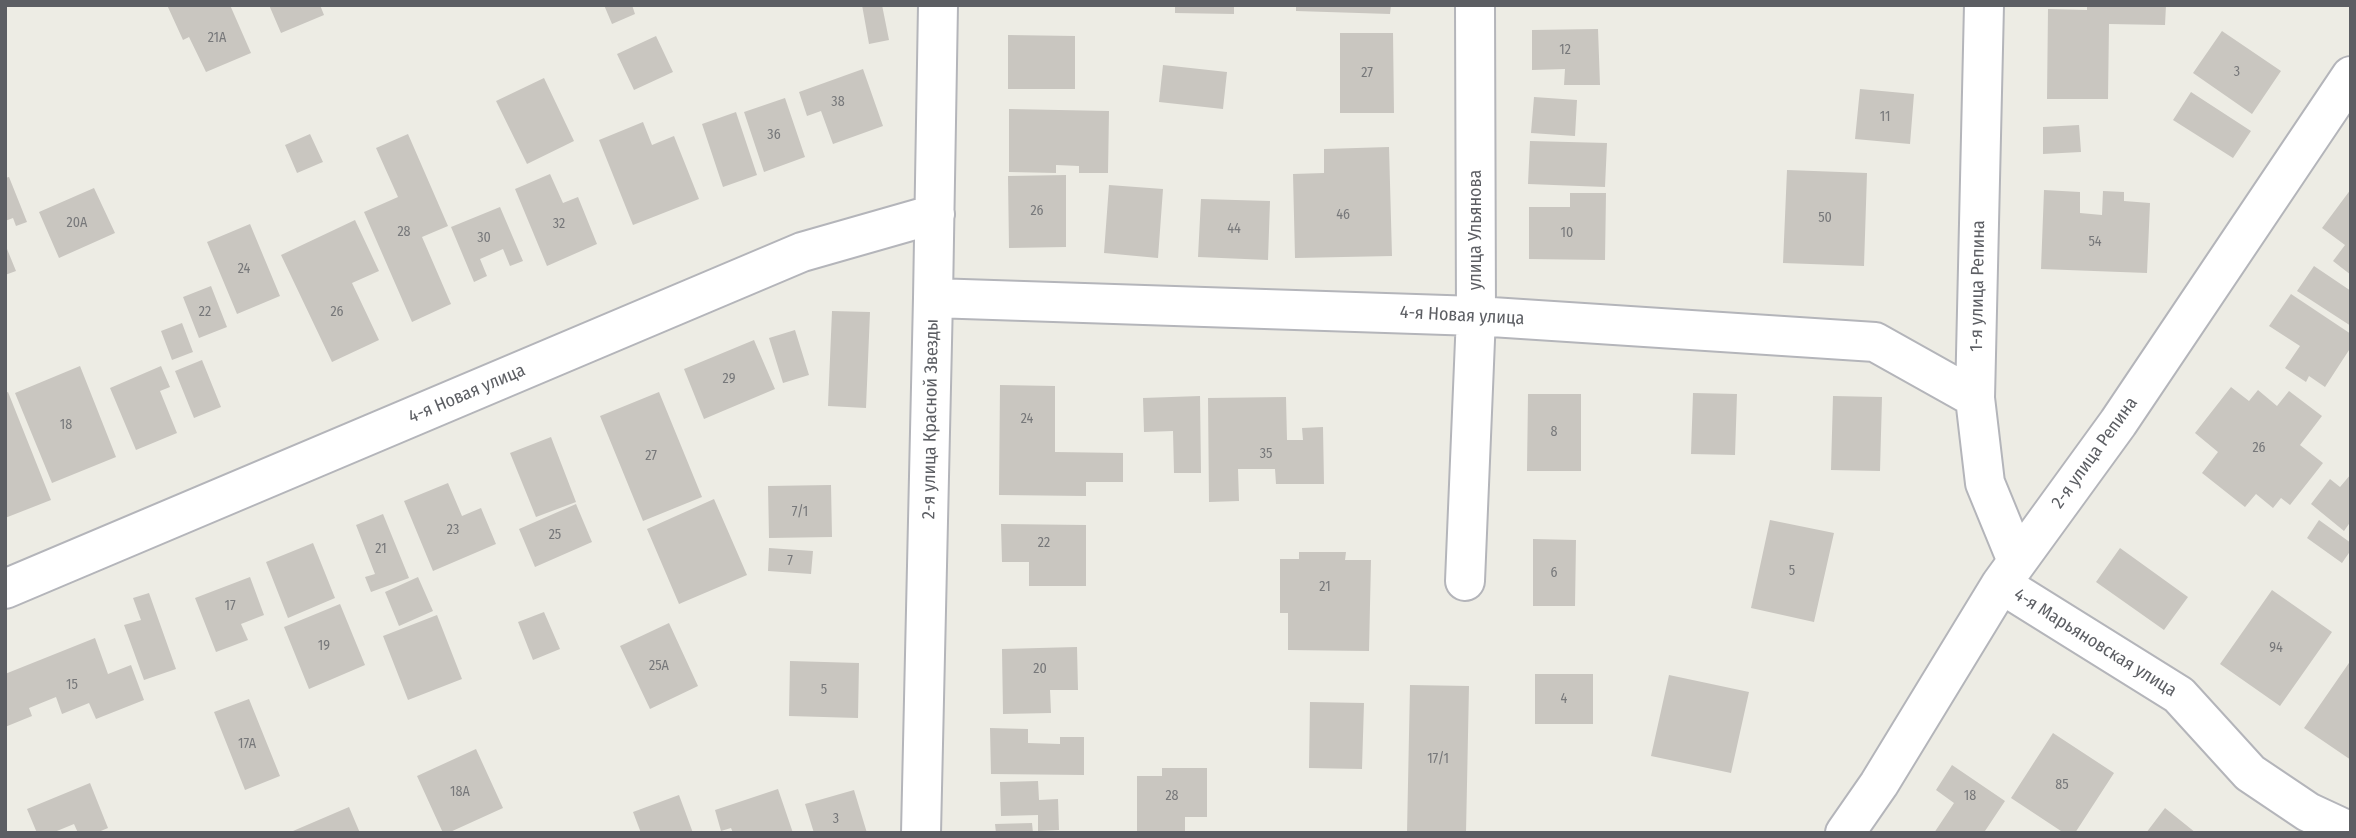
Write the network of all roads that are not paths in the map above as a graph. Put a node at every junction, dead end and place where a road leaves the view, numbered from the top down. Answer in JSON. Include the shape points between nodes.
{"nodes":[{"id":1,"x":938,"y":5,"type":"edge"},
{"id":2,"x":1475,"y":5,"type":"edge"},
{"id":3,"x":1984,"y":5,"type":"edge"},
{"id":4,"x":2351,"y":76,"type":"edge"},
{"id":5,"x":935,"y":214,"type":"junction"},
{"id":6,"x":933,"y":298,"type":"junction"},
{"id":7,"x":1476,"y":316,"type":"junction"},
{"id":8,"x":1975,"y":398,"type":"junction"},
{"id":9,"x":2009,"y":572,"type":"junction"},
{"id":10,"x":1465,"y":581,"type":"dead end"},
{"id":11,"x":5,"y":589,"type":"edge"},
{"id":12,"x":2351,"y":832,"type":"edge"},
{"id":13,"x":921,"y":833,"type":"edge"},
{"id":14,"x":1845,"y":833,"type":"edge"}],
"edges":[{"from":1,"to":5,"type":"street","name":"2-я улица Красной Звезды"},
{"from":2,"to":7,"type":"street","name":"улица Ульянова"},
{"from":3,"to":8,"type":"street","name":"1-я улица Репина"},
{"from":4,"to":9,"type":"street","name":"2-я улица Репина","via":[[2118,423]]},
{"from":5,"to":6,"type":"street","name":"2-я улица Красной Звезды"},
{"from":5,"to":11,"type":"street","name":"4-я Новая улица","via":[[802,252]]},
{"from":6,"to":7,"type":"street","name":"4-я Новая улица"},
{"from":6,"to":13,"type":"street","name":"2-я улица Красной Звезды"},
{"from":7,"to":8,"type":"street","name":"4-я Новая улица","via":[[1875,342]]},
{"from":7,"to":10,"type":"street","name":"улица Ульянова"},
{"from":8,"to":9,"type":"street","name":"1-я улица Репина","via":[[1985,483]]},
{"from":9,"to":12,"type":"street","name":"4-я Марьяновская улица","via":[[2179,695],[2250,773],[2308,812]]},
{"from":9,"to":14,"type":"street","name":"2-я улица Репина"}]}
